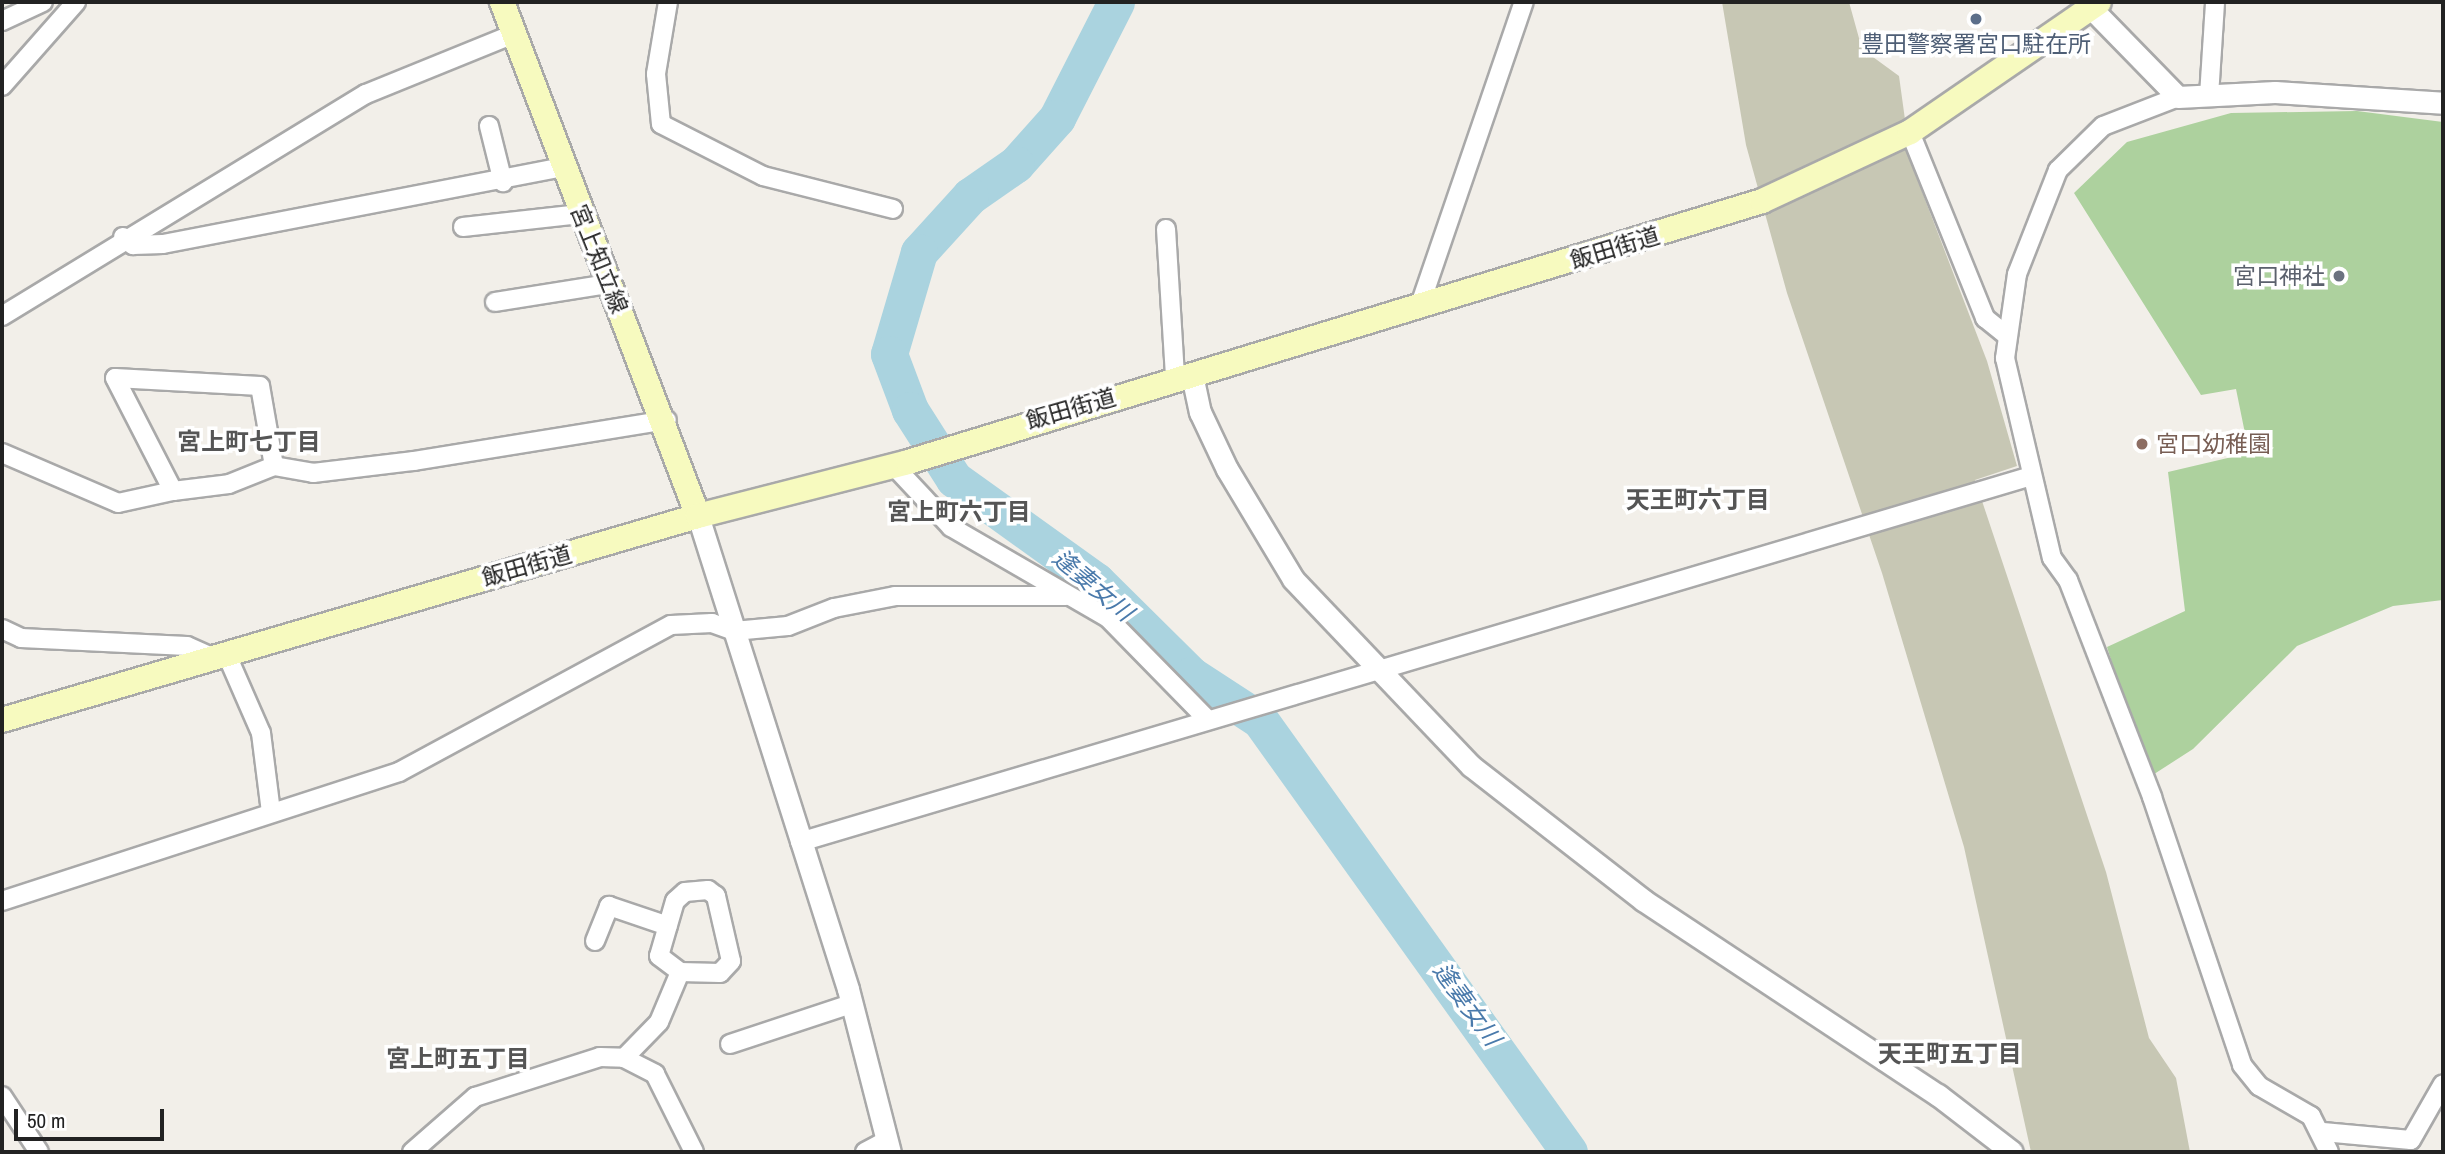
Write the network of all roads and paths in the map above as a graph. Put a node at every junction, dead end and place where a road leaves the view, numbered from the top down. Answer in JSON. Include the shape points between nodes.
{"nodes":[{"id":1,"x":43,"y":2,"type":"edge"},
{"id":2,"x":76,"y":2,"type":"edge"},
{"id":3,"x":502,"y":2,"type":"edge"},
{"id":4,"x":668,"y":2,"type":"edge"},
{"id":5,"x":1524,"y":2,"type":"edge"},
{"id":6,"x":2215,"y":2,"type":"edge"},
{"id":7,"x":2092,"y":4,"type":"edge"},
{"id":8,"x":2,"y":21,"type":"edge"},
{"id":9,"x":514,"y":34,"type":"junction"},
{"id":10,"x":2,"y":86,"type":"edge"},
{"id":11,"x":2209,"y":96,"type":"junction"},
{"id":12,"x":2178,"y":97,"type":"junction"},
{"id":13,"x":2443,"y":103,"type":"edge"},
{"id":14,"x":489,"y":127,"type":"dead end"},
{"id":15,"x":1910,"y":132,"type":"junction"},
{"id":16,"x":564,"y":167,"type":"junction"},
{"id":17,"x":503,"y":182,"type":"junction"},
{"id":18,"x":893,"y":209,"type":"dead end"},
{"id":19,"x":580,"y":214,"type":"junction"},
{"id":20,"x":464,"y":227,"type":"dead end"},
{"id":21,"x":1166,"y":229,"type":"dead end"},
{"id":22,"x":123,"y":237,"type":"junction"},
{"id":23,"x":608,"y":284,"type":"junction"},
{"id":24,"x":495,"y":302,"type":"dead end"},
{"id":25,"x":1420,"y":305,"type":"junction"},
{"id":26,"x":2,"y":316,"type":"edge"},
{"id":27,"x":2006,"y":334,"type":"junction"},
{"id":28,"x":1184,"y":377,"type":"junction"},
{"id":29,"x":667,"y":420,"type":"junction"},
{"id":30,"x":2,"y":453,"type":"edge"},
{"id":31,"x":901,"y":464,"type":"junction"},
{"id":32,"x":274,"y":466,"type":"junction"},
{"id":33,"x":2032,"y":476,"type":"junction"},
{"id":34,"x":173,"y":491,"type":"junction"},
{"id":35,"x":698,"y":516,"type":"junction"},
{"id":36,"x":1066,"y":596,"type":"junction"},
{"id":37,"x":2,"y":629,"type":"edge"},
{"id":38,"x":734,"y":631,"type":"junction"},
{"id":39,"x":219,"y":655,"type":"junction"},
{"id":40,"x":1380,"y":674,"type":"junction"},
{"id":41,"x":1213,"y":719,"type":"junction"},
{"id":42,"x":2,"y":720,"type":"edge"},
{"id":43,"x":271,"y":813,"type":"junction"},
{"id":44,"x":800,"y":842,"type":"junction"},
{"id":45,"x":2,"y":901,"type":"edge"},
{"id":46,"x":668,"y":926,"type":"junction"},
{"id":47,"x":595,"y":941,"type":"dead end"},
{"id":48,"x":680,"y":972,"type":"junction"},
{"id":49,"x":851,"y":1004,"type":"junction"},
{"id":50,"x":730,"y":1044,"type":"dead end"},
{"id":51,"x":624,"y":1058,"type":"junction"},
{"id":52,"x":2443,"y":1084,"type":"edge"},
{"id":53,"x":2,"y":1096,"type":"edge"},
{"id":54,"x":2323,"y":1132,"type":"junction"},
{"id":55,"x":888,"y":1147,"type":"edge"},
{"id":56,"x":39,"y":1152,"type":"edge"},
{"id":57,"x":412,"y":1152,"type":"edge"},
{"id":58,"x":694,"y":1152,"type":"edge"},
{"id":59,"x":865,"y":1152,"type":"edge"},
{"id":60,"x":2012,"y":1152,"type":"edge"},
{"id":61,"x":2329,"y":1152,"type":"edge"}],
"edges":[{"from":1,"to":8,"type":"street"},
{"from":2,"to":10,"type":"street"},
{"from":3,"to":9,"type":"main road","name":"宮上知立線"},
{"from":4,"to":18,"type":"street","via":[[656,74],[661,124],[763,176]]},
{"from":5,"to":25,"type":"street"},
{"from":6,"to":11,"type":"street"},
{"from":7,"to":12,"type":"street"},
{"from":7,"to":15,"type":"main road","name":"飯田街道"},
{"from":9,"to":16,"type":"main road","name":"宮上知立線"},
{"from":9,"to":22,"type":"street","via":[[366,94]]},
{"from":11,"to":12,"type":"street"},
{"from":11,"to":13,"type":"street","via":[[2276,92]]},
{"from":12,"to":27,"type":"street","via":[[2103,126],[2058,170],[2017,274]]},
{"from":14,"to":17,"type":"street"},
{"from":15,"to":25,"type":"main road","name":"飯田街道","via":[[1762,201]]},
{"from":15,"to":27,"type":"street","via":[[1985,318]]},
{"from":16,"to":17,"type":"street"},
{"from":16,"to":19,"type":"main road","name":"宮上知立線"},
{"from":17,"to":22,"type":"street","via":[[163,244],[133,245]]},
{"from":19,"to":20,"type":"street"},
{"from":19,"to":23,"type":"main road","name":"宮上知立線"},
{"from":21,"to":28,"type":"street"},
{"from":22,"to":26,"type":"street"},
{"from":23,"to":24,"type":"street"},
{"from":23,"to":29,"type":"main road","name":"宮上知立線"},
{"from":25,"to":28,"type":"main road","name":"飯田街道"},
{"from":27,"to":33,"type":"street","via":[[2005,358]]},
{"from":28,"to":31,"type":"main road","name":"飯田街道"},
{"from":28,"to":40,"type":"street","via":[[1227,470],[1293,579]]},
{"from":29,"to":32,"type":"street","via":[[313,473]]},
{"from":29,"to":35,"type":"main road","name":"宮上知立線"},
{"from":30,"to":34,"type":"street","via":[[118,503]]},
{"from":31,"to":35,"type":"main road","name":"飯田街道"},
{"from":31,"to":36,"type":"street","via":[[951,527]]},
{"from":32,"to":34,"type":"street","via":[[229,484]]},
{"from":32,"to":34,"type":"street","via":[[260,386],[115,378]]},
{"from":33,"to":40,"type":"street","via":[[1635,590]]},
{"from":33,"to":54,"type":"street","via":[[2052,558],[2068,579],[2152,797],[2242,1065],[2259,1086],[2311,1116]]},
{"from":35,"to":38,"type":"street"},
{"from":35,"to":39,"type":"main road","name":"飯田街道"},
{"from":36,"to":38,"type":"street","via":[[877,598],[788,626]]},
{"from":36,"to":41,"type":"street","via":[[1143,647]]},
{"from":37,"to":39,"type":"street","via":[[21,638],[187,646]]},
{"from":38,"to":43,"type":"street","via":[[712,623],[671,625],[399,772]]},
{"from":38,"to":44,"type":"street"},
{"from":39,"to":42,"type":"main road","name":"飯田街道"},
{"from":39,"to":43,"type":"street","via":[[261,733]]},
{"from":40,"to":41,"type":"street"},
{"from":40,"to":60,"type":"street","via":[[1471,766],[1575,851],[1938,1095]]},
{"from":41,"to":44,"type":"street"},
{"from":43,"to":45,"type":"street"},
{"from":44,"to":49,"type":"street"},
{"from":46,"to":47,"type":"street","via":[[609,906]]},
{"from":46,"to":48,"type":"street","via":[[659,956]]},
{"from":46,"to":48,"type":"street","via":[[679,895],[696,888],[716,896],[731,961],[720,973]]},
{"from":48,"to":51,"type":"street","via":[[659,1022]]},
{"from":49,"to":50,"type":"street"},
{"from":49,"to":55,"type":"street"},
{"from":51,"to":57,"type":"street","via":[[600,1057],[475,1097]]},
{"from":51,"to":58,"type":"street","via":[[655,1074]]},
{"from":52,"to":54,"type":"street","via":[[2411,1140]]},
{"from":53,"to":56,"type":"street"},
{"from":54,"to":61,"type":"street"},
{"from":55,"to":59,"type":"street"}]}
